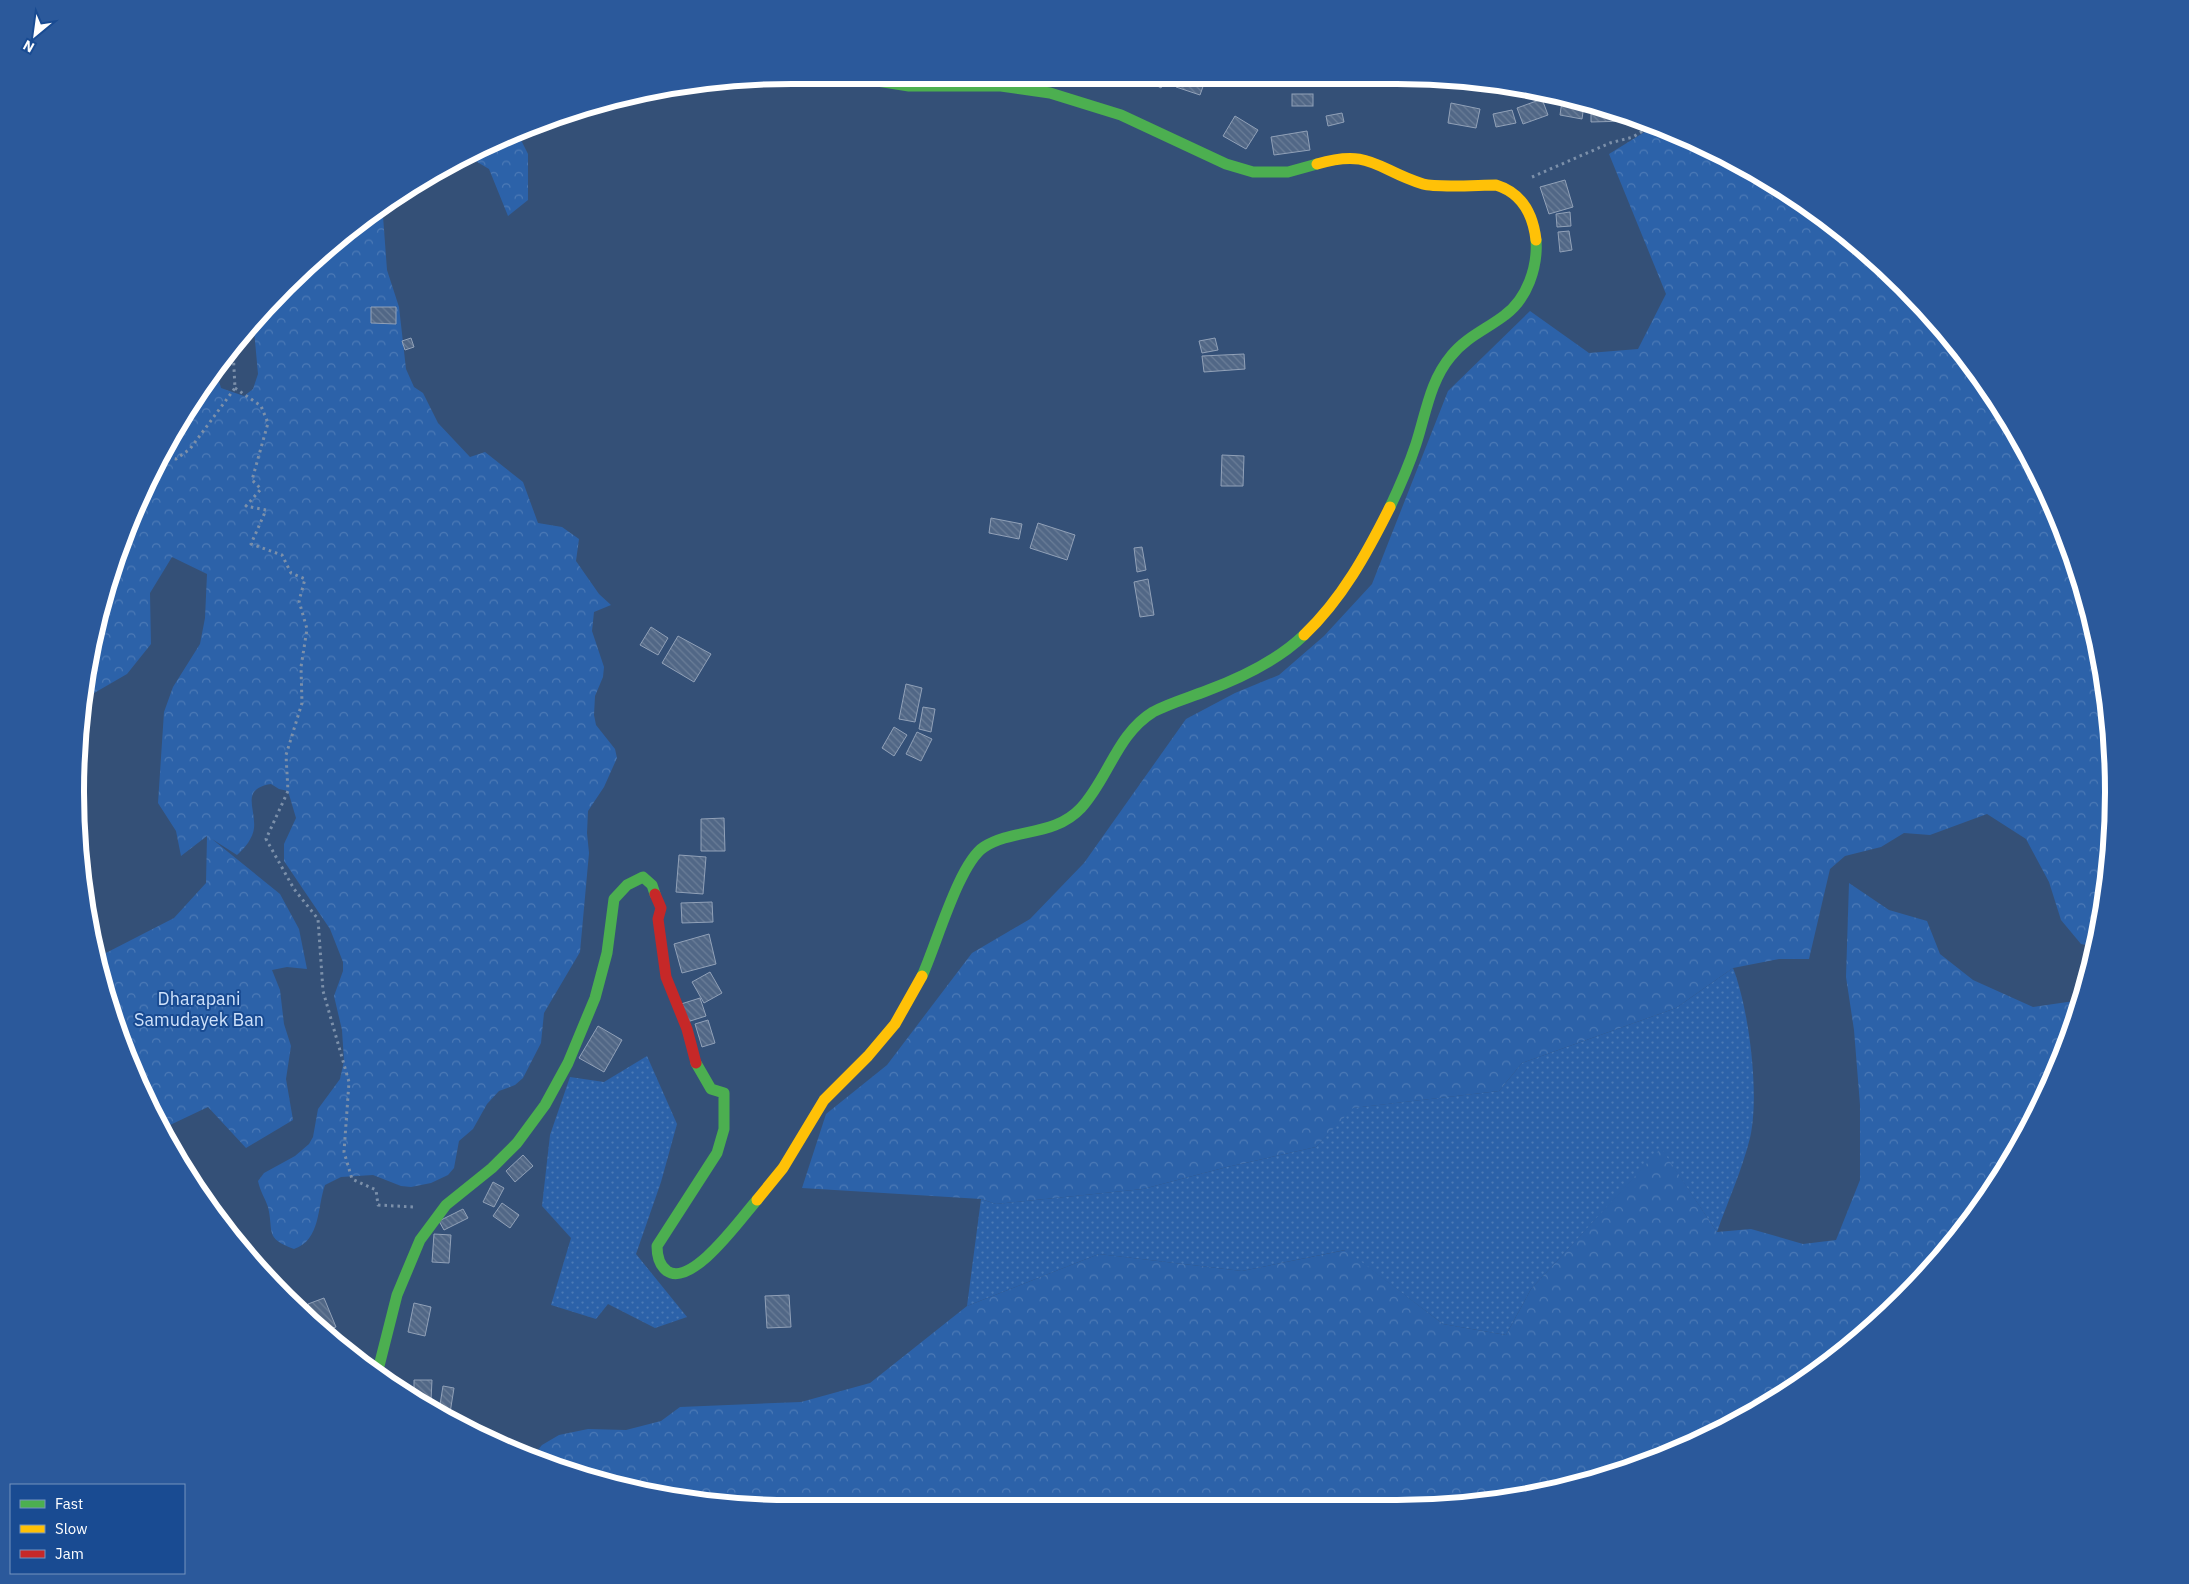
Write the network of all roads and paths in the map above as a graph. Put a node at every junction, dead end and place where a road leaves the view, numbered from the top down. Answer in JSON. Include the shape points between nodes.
{"nodes":[{"id":1,"x":896,"y":84,"type":"edge"},
{"id":2,"x":1645,"y":129,"type":"edge"},
{"id":3,"x":1506,"y":188,"type":"junction"},
{"id":4,"x":233,"y":357,"type":"edge"},
{"id":5,"x":235,"y":388,"type":"junction"},
{"id":6,"x":169,"y":457,"type":"edge"},
{"id":7,"x":442,"y":1209,"type":"junction"},
{"id":8,"x":379,"y":1367,"type":"edge"}],
"edges":[{"from":1,"to":3,"type":"street","via":[[1001,86],[1050,93],[1121,115],[1226,164],[1253,172],[1288,172],[1336,158],[1352,157],[1375,162],[1424,184]]},
{"from":2,"to":3,"type":"path"},
{"from":3,"to":7,"type":"street","via":[[1524,203],[1534,227],[1536,250],[1529,281],[1509,313],[1470,337],[1441,368],[1396,494],[1335,600],[1312,628],[1272,659],[1231,681],[1163,706],[1142,720],[1115,752],[1091,798],[1070,818],[1039,833],[993,842],[975,854],[964,870],[923,972],[897,1023],[867,1058],[822,1101],[779,1174],[697,1266],[687,1274],[672,1275],[659,1260],[657,1246],[717,1153],[724,1129],[724,1093],[710,1088],[697,1066],[687,1029],[666,976],[658,919],[661,908],[652,885],[643,877],[621,888],[613,900],[608,954],[591,1008],[562,1073],[535,1121],[501,1160]]},
{"from":4,"to":5,"type":"path"},
{"from":5,"to":6,"type":"path","via":[[190,449],[176,459]]},
{"from":5,"to":7,"type":"path","via":[[261,406],[268,423],[252,480],[261,489],[246,506],[266,510],[251,544],[282,555],[291,573],[305,579],[299,601],[307,629],[301,667],[302,703],[286,755],[288,791],[266,839],[294,889],[318,919],[324,991],[349,1082],[344,1152],[352,1179],[376,1190],[378,1205]]},
{"from":7,"to":8,"type":"street","via":[[404,1270]]}]}
